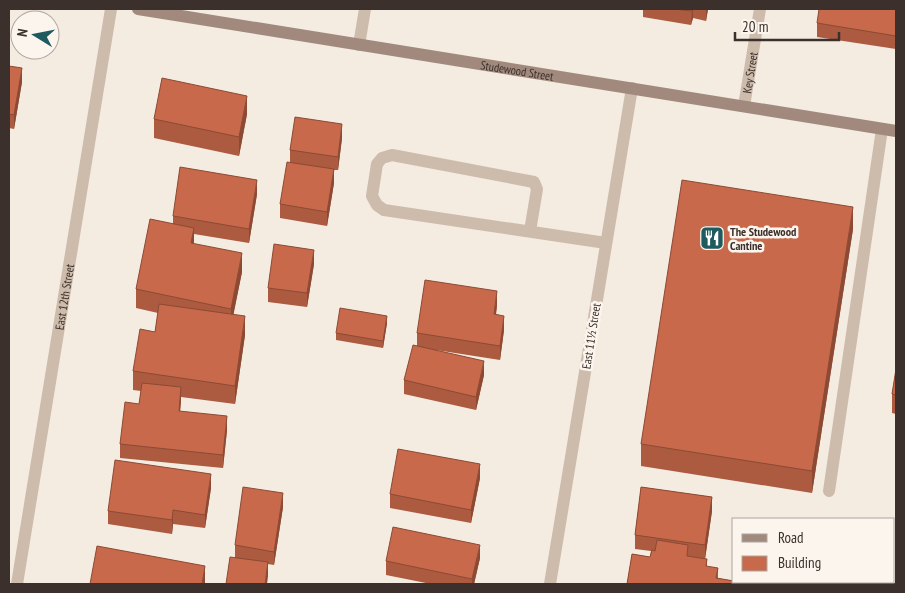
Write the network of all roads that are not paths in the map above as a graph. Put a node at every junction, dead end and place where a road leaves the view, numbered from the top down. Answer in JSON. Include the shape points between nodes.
{"nodes":[{"id":1,"x":111,"y":9,"type":"edge"},
{"id":2,"x":138,"y":9,"type":"edge"},
{"id":3,"x":365,"y":9,"type":"edge"},
{"id":4,"x":760,"y":9,"type":"edge"},
{"id":5,"x":359,"y":44,"type":"junction"},
{"id":6,"x":632,"y":88,"type":"junction"},
{"id":7,"x":744,"y":106,"type":"junction"},
{"id":8,"x":882,"y":129,"type":"junction"},
{"id":9,"x":896,"y":131,"type":"edge"},
{"id":10,"x":530,"y":231,"type":"junction"},
{"id":11,"x":606,"y":243,"type":"junction"},
{"id":12,"x":828,"y":491,"type":"dead end"},
{"id":13,"x":17,"y":584,"type":"edge"},
{"id":14,"x":550,"y":584,"type":"edge"}],
"edges":[{"from":1,"to":13,"type":"street","name":"East 12th Street"},
{"from":2,"to":5,"type":"main road","name":"Studewood Street"},
{"from":3,"to":5,"type":"street"},
{"from":4,"to":7,"type":"street","name":"Key Street"},
{"from":5,"to":6,"type":"main road","name":"Studewood Street"},
{"from":6,"to":7,"type":"main road","name":"Studewood Street"},
{"from":6,"to":11,"type":"street","name":"East 11½ Street"},
{"from":7,"to":8,"type":"main road","name":"Studewood Street"},
{"from":8,"to":9,"type":"main road","name":"Studewood Street"},
{"from":8,"to":12,"type":"street"},
{"from":10,"to":10,"type":"street","via":[[384,210],[372,196],[377,164],[382,158],[392,155],[534,182],[537,189]]},
{"from":10,"to":11,"type":"street"},
{"from":11,"to":14,"type":"street","name":"East 11½ Street"}]}
